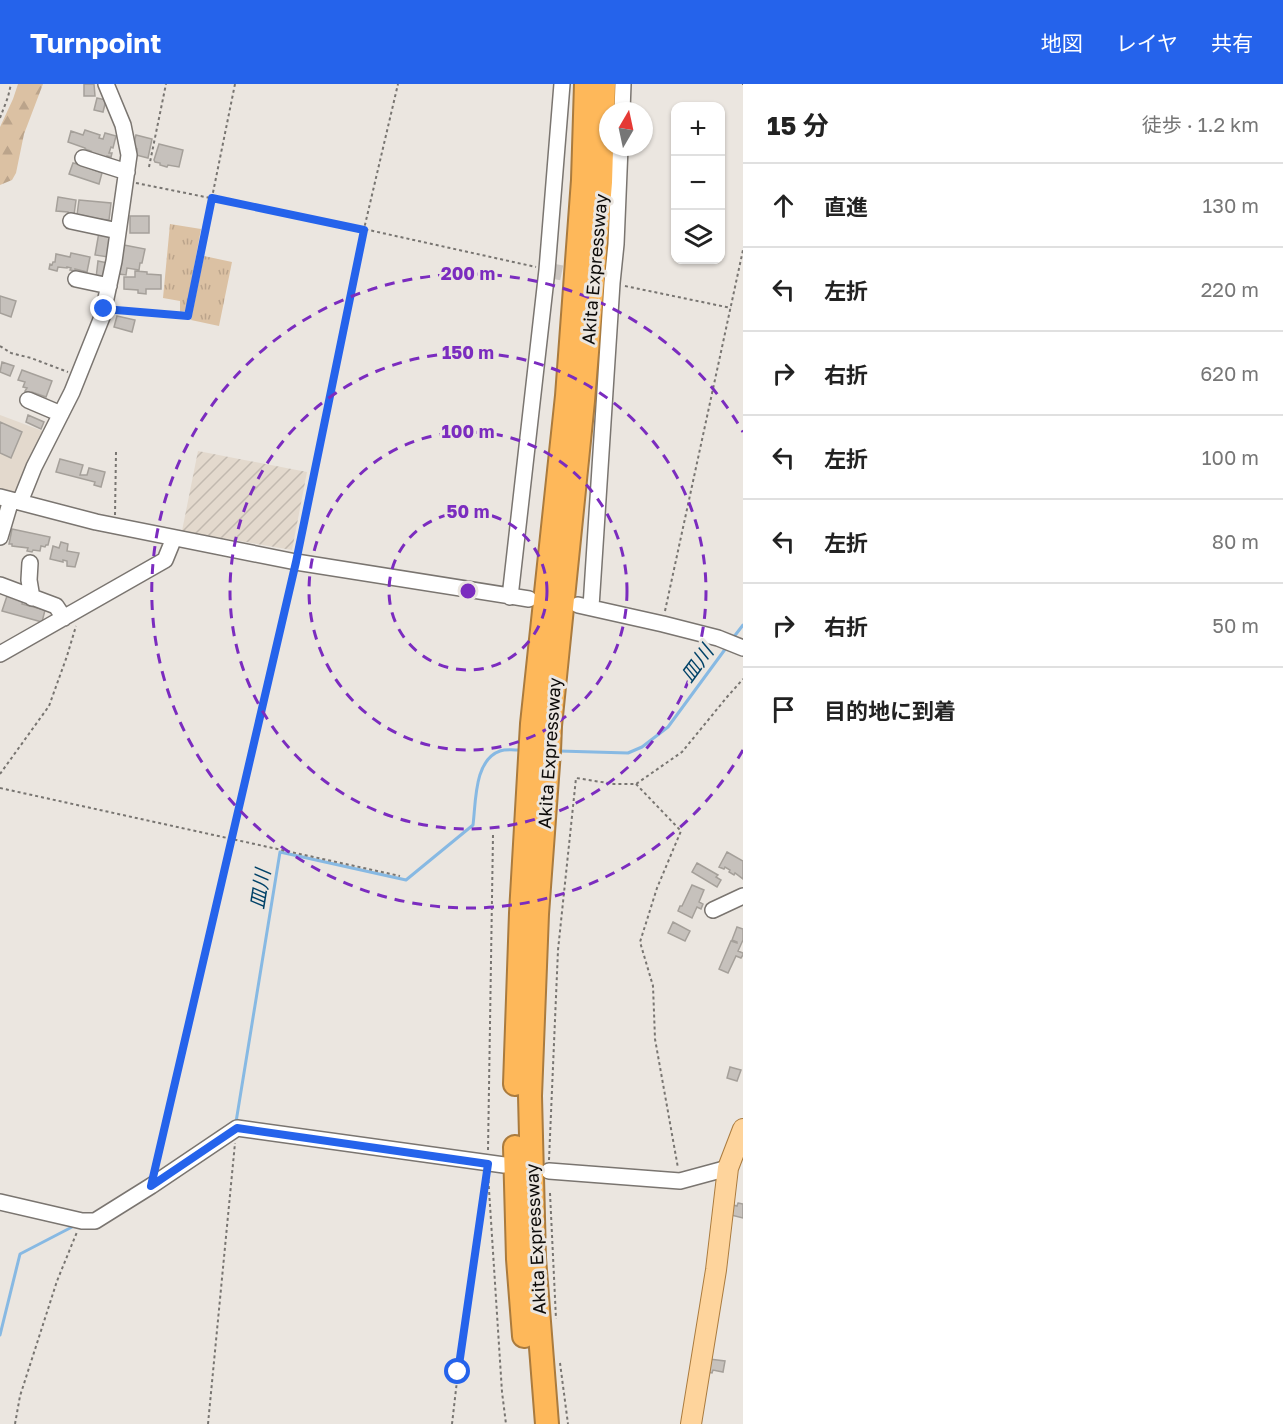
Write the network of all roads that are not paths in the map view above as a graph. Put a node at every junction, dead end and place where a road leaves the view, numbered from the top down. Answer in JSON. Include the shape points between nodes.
{"nodes":[{"id":1,"x":562,"y":84,"type":"edge"},
{"id":2,"x":586,"y":84,"type":"edge"},
{"id":3,"x":604,"y":84,"type":"edge"},
{"id":4,"x":623,"y":84,"type":"edge"},
{"id":5,"x":109,"y":87,"type":"edge"},
{"id":6,"x":622,"y":102,"type":"edge"},
{"id":7,"x":620,"y":156,"type":"edge"},
{"id":8,"x":83,"y":158,"type":"dead end"},
{"id":9,"x":127,"y":177,"type":"junction"},
{"id":10,"x":71,"y":221,"type":"dead end"},
{"id":11,"x":118,"y":231,"type":"junction"},
{"id":12,"x":76,"y":279,"type":"dead end"},
{"id":13,"x":109,"y":286,"type":"junction"},
{"id":14,"x":28,"y":400,"type":"dead end"},
{"id":15,"x":61,"y":414,"type":"junction"},
{"id":16,"x":10,"y":499,"type":"edge"},
{"id":17,"x":0,"y":537,"type":"edge"},
{"id":18,"x":174,"y":538,"type":"junction"},
{"id":19,"x":30,"y":563,"type":"dead end"},
{"id":20,"x":0,"y":585,"type":"edge"},
{"id":21,"x":510,"y":597,"type":"junction"},
{"id":22,"x":32,"y":598,"type":"junction"},
{"id":23,"x":529,"y":599,"type":"dead end"},
{"id":24,"x":69,"y":615,"type":"junction"},
{"id":25,"x":743,"y":648,"type":"edge"},
{"id":26,"x":0,"y":654,"type":"edge"},
{"id":27,"x":743,"y":896,"type":"edge"},
{"id":28,"x":713,"y":910,"type":"dead end"},
{"id":29,"x":743,"y":1129,"type":"edge"},
{"id":30,"x":504,"y":1166,"type":"dead end"},
{"id":31,"x":728,"y":1168,"type":"junction"},
{"id":32,"x":549,"y":1171,"type":"road end"},
{"id":33,"x":0,"y":1202,"type":"edge"},
{"id":34,"x":532,"y":1424,"type":"edge"},
{"id":35,"x":547,"y":1424,"type":"edge"},
{"id":36,"x":691,"y":1424,"type":"edge"}],
"edges":[{"from":1,"to":21,"type":"street","via":[[548,270]]},
{"from":2,"to":34,"type":"highway","name":"Akita Expressway","via":[[567,396],[532,724],[521,913],[514,1097],[518,1259]]},
{"from":3,"to":35,"type":"highway","name":"Akita Expressway","via":[[601,182],[550,726],[537,914],[530,1096],[534,1258]]},
{"from":4,"to":6,"type":"street"},
{"from":5,"to":9,"type":"street","via":[[129,155]]},
{"from":7,"to":25,"type":"street","via":[[616,244],[584,606],[718,638]]},
{"from":8,"to":9,"type":"street"},
{"from":9,"to":11,"type":"street"},
{"from":10,"to":11,"type":"street"},
{"from":11,"to":13,"type":"street"},
{"from":12,"to":13,"type":"street"},
{"from":13,"to":15,"type":"street","via":[[102,317]]},
{"from":14,"to":15,"type":"street"},
{"from":15,"to":16,"type":"street","via":[[34,466]]},
{"from":16,"to":17,"type":"street"},
{"from":16,"to":18,"type":"street"},
{"from":18,"to":21,"type":"street"},
{"from":18,"to":24,"type":"street","via":[[165,560]]},
{"from":19,"to":22,"type":"street"},
{"from":20,"to":22,"type":"street"},
{"from":21,"to":23,"type":"street"},
{"from":22,"to":24,"type":"street"},
{"from":24,"to":26,"type":"street"},
{"from":27,"to":28,"type":"street"},
{"from":29,"to":31,"type":"main road"},
{"from":30,"to":33,"type":"street","via":[[237,1128],[95,1221]]},
{"from":31,"to":32,"type":"street","via":[[680,1181]]},
{"from":31,"to":36,"type":"main road"}]}
